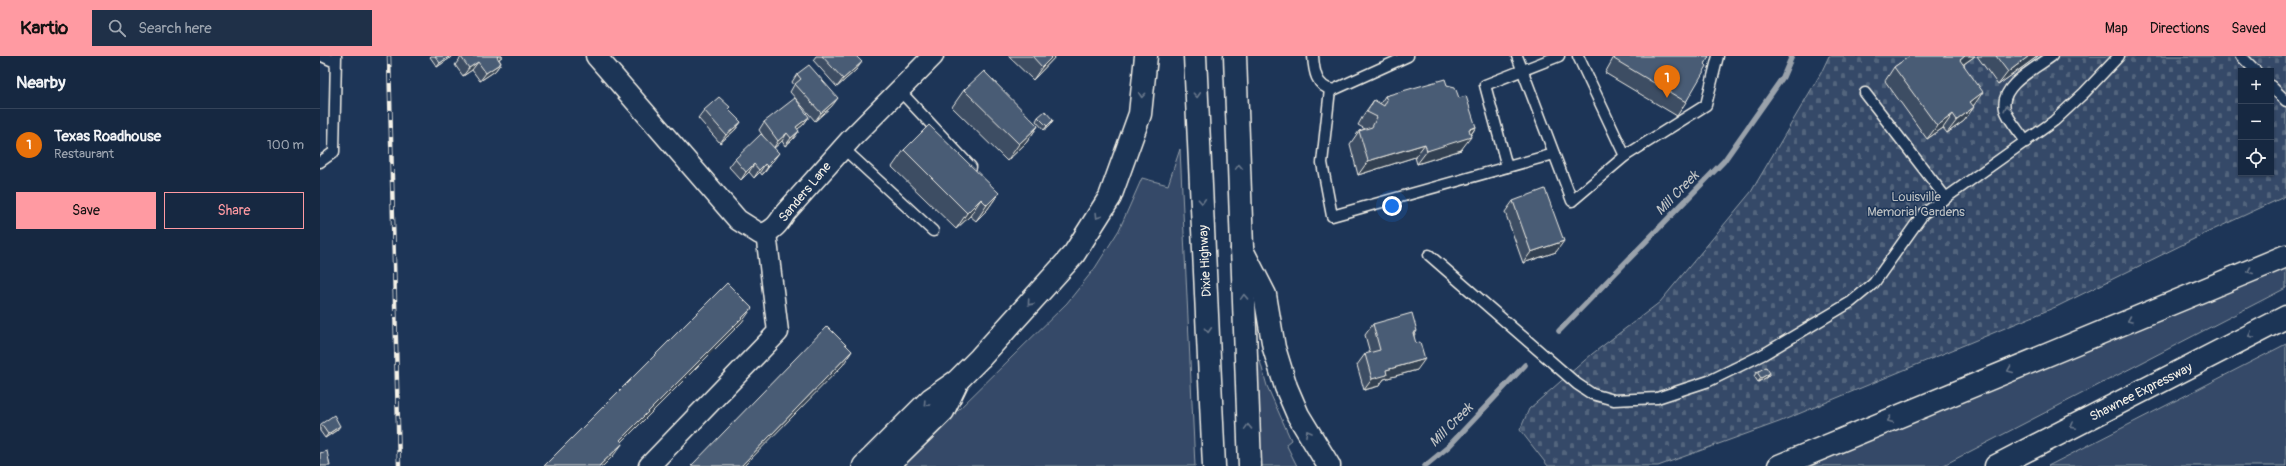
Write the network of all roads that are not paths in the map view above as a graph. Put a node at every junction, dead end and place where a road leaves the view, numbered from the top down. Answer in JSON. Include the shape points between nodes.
{"nodes":[{"id":1,"x":322,"y":56,"type":"edge"},
{"id":2,"x":596,"y":56,"type":"edge"},
{"id":3,"x":932,"y":56,"type":"edge"},
{"id":4,"x":1146,"y":56,"type":"edge"},
{"id":5,"x":1195,"y":56,"type":"edge"},
{"id":6,"x":1235,"y":56,"type":"edge"},
{"id":7,"x":1313,"y":56,"type":"edge"},
{"id":8,"x":1408,"y":56,"type":"edge"},
{"id":9,"x":1517,"y":56,"type":"edge"},
{"id":10,"x":1559,"y":56,"type":"edge"},
{"id":11,"x":1578,"y":56,"type":"edge"},
{"id":12,"x":1718,"y":56,"type":"edge"},
{"id":13,"x":2052,"y":56,"type":"edge"},
{"id":14,"x":2119,"y":56,"type":"edge"},
{"id":15,"x":2241,"y":56,"type":"edge"},
{"id":16,"x":336,"y":59,"type":"edge"},
{"id":17,"x":2253,"y":68,"type":"edge"},
{"id":18,"x":1522,"y":69,"type":"junction"},
{"id":19,"x":1330,"y":89,"type":"junction"},
{"id":20,"x":2274,"y":89,"type":"edge"},
{"id":21,"x":899,"y":90,"type":"junction"},
{"id":22,"x":1865,"y":93,"type":"dead end"},
{"id":23,"x":2286,"y":101,"type":"edge"},
{"id":24,"x":2026,"y":142,"type":"junction"},
{"id":25,"x":843,"y":148,"type":"junction"},
{"id":26,"x":1554,"y":154,"type":"junction"},
{"id":27,"x":1625,"y":156,"type":"junction"},
{"id":28,"x":320,"y":162,"type":"edge"},
{"id":29,"x":1507,"y":167,"type":"junction"},
{"id":30,"x":979,"y":176,"type":"edge"},
{"id":31,"x":1946,"y":198,"type":"junction"},
{"id":32,"x":932,"y":231,"type":"dead end"},
{"id":33,"x":766,"y":233,"type":"junction"},
{"id":34,"x":1242,"y":250,"type":"junction"},
{"id":35,"x":1429,"y":255,"type":"dead end"},
{"id":36,"x":2286,"y":256,"type":"edge"},
{"id":37,"x":2286,"y":317,"type":"edge"},
{"id":38,"x":957,"y":381,"type":"junction"},
{"id":39,"x":649,"y":466,"type":"edge"},
{"id":40,"x":864,"y":466,"type":"edge"},
{"id":41,"x":887,"y":466,"type":"edge"},
{"id":42,"x":1214,"y":466,"type":"edge"},
{"id":43,"x":1250,"y":466,"type":"edge"},
{"id":44,"x":1329,"y":466,"type":"edge"},
{"id":45,"x":1779,"y":466,"type":"edge"},
{"id":46,"x":1996,"y":466,"type":"edge"}],
"edges":[{"from":1,"to":16,"type":"lane"},
{"from":2,"to":33,"type":"street","via":[[738,220],[753,231]]},
{"from":3,"to":21,"type":"street","name":"Sanders Lane"},
{"from":4,"to":38,"type":"main road","one_way":true,"via":[[1140,114],[1110,197],[1074,254]]},
{"from":5,"to":42,"type":"main road","name":"Dixie Highway","one_way":true},
{"from":34,"to":6,"type":"main road","one_way":true},
{"from":7,"to":19,"type":"lane","via":[[1318,81]]},
{"from":8,"to":19,"type":"lane","via":[[1333,90]]},
{"from":9,"to":18,"type":"lane"},
{"from":10,"to":18,"type":"lane"},
{"from":11,"to":27,"type":"lane"},
{"from":12,"to":27,"type":"lane","via":[[1706,105]]},
{"from":24,"to":13,"type":"lane","one_way":true,"via":[[2005,110],[2005,97],[2009,88]]},
{"from":14,"to":24,"type":"lane","via":[[2054,121]]},
{"from":15,"to":17,"type":"lane"},
{"from":16,"to":28,"type":"lane","via":[[334,152]]},
{"from":18,"to":26,"type":"lane"},
{"from":18,"to":29,"type":"lane","via":[[1485,85]]},
{"from":19,"to":29,"type":"lane","via":[[1322,163],[1332,216]]},
{"from":20,"to":23,"type":"lane"},
{"from":21,"to":25,"type":"street","name":"Sanders Lane"},
{"from":21,"to":30,"type":"lane"},
{"from":22,"to":31,"type":"lane"},
{"from":24,"to":31,"type":"lane"},
{"from":25,"to":32,"type":"lane"},
{"from":25,"to":33,"type":"street","name":"Sanders Lane","via":[[785,213],[777,226]]},
{"from":26,"to":27,"type":"lane","via":[[1572,201]]},
{"from":26,"to":29,"type":"lane"},
{"from":31,"to":35,"type":"lane","via":[[1923,214],[1874,283],[1851,302],[1764,354],[1716,377],[1650,398],[1614,400],[1592,394],[1577,384]]},
{"from":33,"to":39,"type":"street","via":[[778,332]]},
{"from":43,"to":34,"type":"main road","one_way":true},
{"from":44,"to":34,"type":"main road","one_way":true,"via":[[1298,415],[1286,387],[1274,348],[1265,295]]},
{"from":36,"to":45,"type":"main road","one_way":true},
{"from":37,"to":46,"type":"main road","name":"Shawnee Expressway","one_way":true},
{"from":38,"to":40,"type":"main road","one_way":true,"via":[[931,399]]},
{"from":38,"to":41,"type":"main road","via":[[943,411]]}]}
